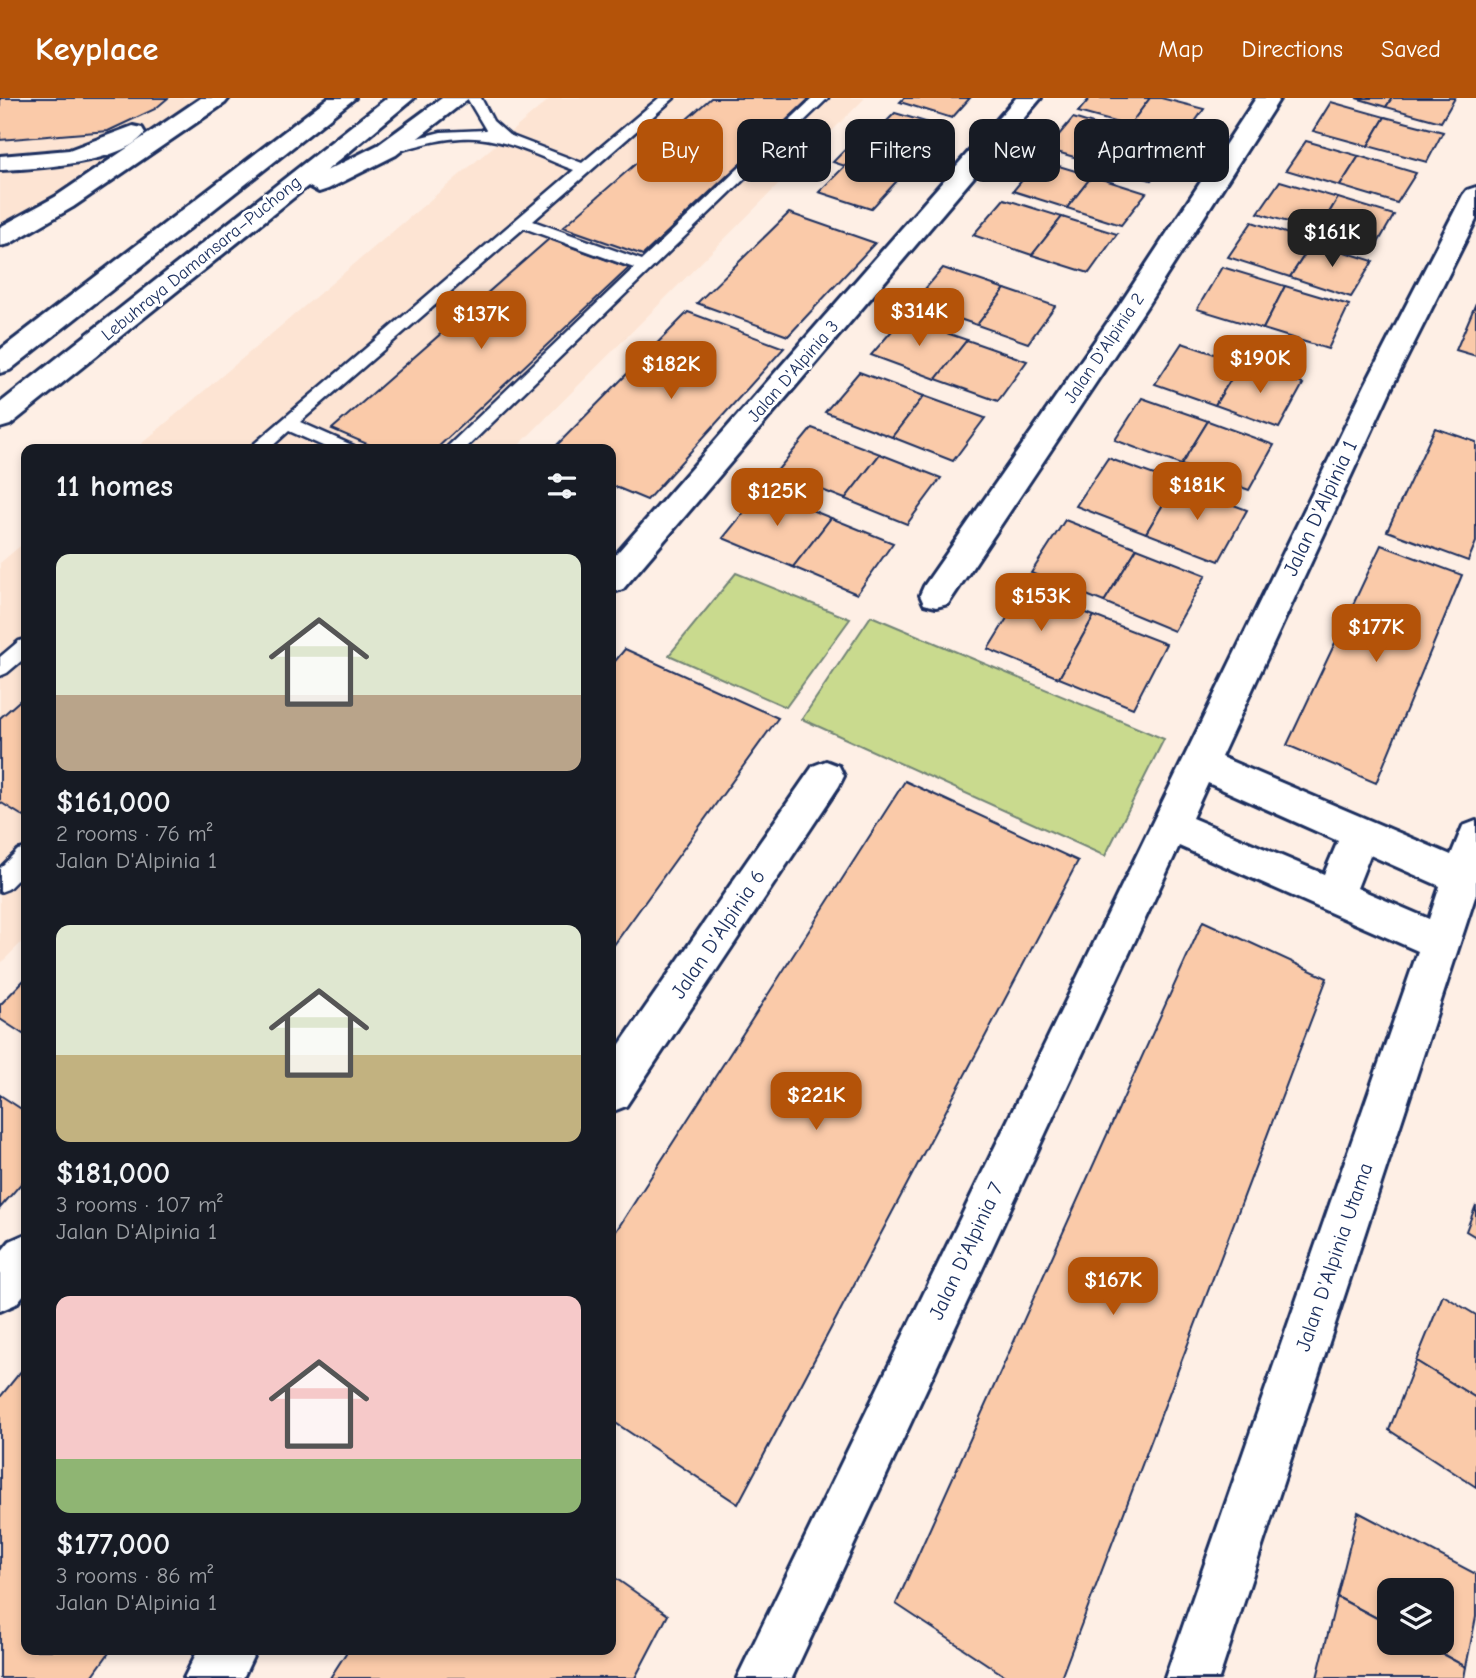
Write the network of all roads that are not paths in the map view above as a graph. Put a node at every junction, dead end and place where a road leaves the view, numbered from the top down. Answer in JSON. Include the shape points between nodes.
{"nodes":[{"id":1,"x":188,"y":98,"type":"edge"},
{"id":2,"x":217,"y":98,"type":"edge"},
{"id":3,"x":343,"y":98,"type":"edge"},
{"id":4,"x":402,"y":98,"type":"edge"},
{"id":5,"x":457,"y":98,"type":"edge"},
{"id":6,"x":474,"y":98,"type":"edge"},
{"id":7,"x":667,"y":98,"type":"edge"},
{"id":8,"x":821,"y":98,"type":"edge"},
{"id":9,"x":1029,"y":98,"type":"edge"},
{"id":10,"x":1268,"y":98,"type":"edge"},
{"id":11,"x":141,"y":139,"type":"junction"},
{"id":12,"x":507,"y":141,"type":"junction"},
{"id":13,"x":387,"y":150,"type":"junction"},
{"id":14,"x":0,"y":163,"type":"edge"},
{"id":15,"x":584,"y":169,"type":"junction"},
{"id":16,"x":1476,"y":195,"type":"edge"},
{"id":17,"x":277,"y":197,"type":"junction"},
{"id":18,"x":20,"y":200,"type":"dead end"},
{"id":19,"x":0,"y":218,"type":"edge"},
{"id":20,"x":521,"y":222,"type":"junction"},
{"id":21,"x":0,"y":238,"type":"edge"},
{"id":22,"x":645,"y":267,"type":"junction"},
{"id":23,"x":0,"y":364,"type":"edge"},
{"id":24,"x":0,"y":418,"type":"edge"},
{"id":25,"x":287,"y":423,"type":"junction"},
{"id":26,"x":263,"y":444,"type":"edge"},
{"id":27,"x":334,"y":444,"type":"edge"},
{"id":28,"x":459,"y":444,"type":"edge"},
{"id":29,"x":616,"y":575,"type":"edge"},
{"id":30,"x":936,"y":595,"type":"dead end"},
{"id":31,"x":21,"y":650,"type":"edge"},
{"id":32,"x":0,"y":668,"type":"edge"},
{"id":33,"x":1199,"y":763,"type":"junction"},
{"id":34,"x":826,"y":776,"type":"dead end"},
{"id":35,"x":1170,"y":825,"type":"junction"},
{"id":36,"x":1360,"y":834,"type":"junction"},
{"id":37,"x":1476,"y":837,"type":"edge"},
{"id":38,"x":21,"y":862,"type":"edge"},
{"id":39,"x":1463,"y":878,"type":"junction"},
{"id":40,"x":0,"y":883,"type":"edge"},
{"id":41,"x":1334,"y":896,"type":"junction"},
{"id":42,"x":1440,"y":942,"type":"junction"},
{"id":43,"x":616,"y":1085,"type":"edge"},
{"id":44,"x":21,"y":1263,"type":"edge"},
{"id":45,"x":0,"y":1288,"type":"edge"},
{"id":46,"x":227,"y":1655,"type":"edge"},
{"id":47,"x":211,"y":1678,"type":"edge"},
{"id":48,"x":764,"y":1678,"type":"edge"},
{"id":49,"x":1192,"y":1678,"type":"edge"}],
"edges":[{"from":1,"to":11,"type":"main road"},
{"from":2,"to":11,"type":"main road"},
{"from":3,"to":23,"type":"main road","name":"Lebuhraya Damansara–Puchong"},
{"from":4,"to":17,"type":"main road","name":"Lebuhraya Damansara–Puchong"},
{"from":5,"to":13,"type":"main road"},
{"from":6,"to":12,"type":"lane","via":[[487,123]]},
{"from":7,"to":15,"type":"lane"},
{"from":8,"to":22,"type":"lane"},
{"from":9,"to":29,"type":"main road","name":"Jalan D'Alpinia 3"},
{"from":10,"to":30,"type":"main road","name":"Jalan D'Alpinia 2"},
{"from":11,"to":14,"type":"main road","via":[[42,171]]},
{"from":11,"to":21,"type":"main road","via":[[64,202]]},
{"from":12,"to":13,"type":"lane","via":[[475,133],[440,136]]},
{"from":12,"to":15,"type":"lane"},
{"from":13,"to":17,"type":"main road","via":[[312,188]]},
{"from":15,"to":20,"type":"lane"},
{"from":16,"to":33,"type":"main road","name":"Jalan D'Alpinia 1","via":[[1379,385]]},
{"from":17,"to":24,"type":"main road","name":"Lebuhraya Damansara–Puchong"},
{"from":18,"to":19,"type":"main road"},
{"from":20,"to":22,"type":"lane"},
{"from":20,"to":25,"type":"lane"},
{"from":22,"to":28,"type":"lane"},
{"from":25,"to":26,"type":"lane"},
{"from":25,"to":27,"type":"lane"},
{"from":31,"to":32,"type":"lane"},
{"from":33,"to":35,"type":"main road","name":"Jalan D'Alpinia 1"},
{"from":33,"to":36,"type":"main road"},
{"from":34,"to":43,"type":"main road","name":"Jalan D'Alpinia 6"},
{"from":35,"to":41,"type":"main road"},
{"from":35,"to":48,"type":"main road","name":"Jalan D'Alpinia 7"},
{"from":36,"to":39,"type":"main road"},
{"from":36,"to":41,"type":"main road"},
{"from":37,"to":39,"type":"main road","name":"Jalan D'Alpinia Utama"},
{"from":38,"to":40,"type":"lane"},
{"from":39,"to":42,"type":"main road","name":"Jalan D'Alpinia Utama"},
{"from":41,"to":42,"type":"main road"},
{"from":42,"to":49,"type":"main road","name":"Jalan D'Alpinia Utama"},
{"from":44,"to":45,"type":"main road"},
{"from":46,"to":47,"type":"main road"}]}
